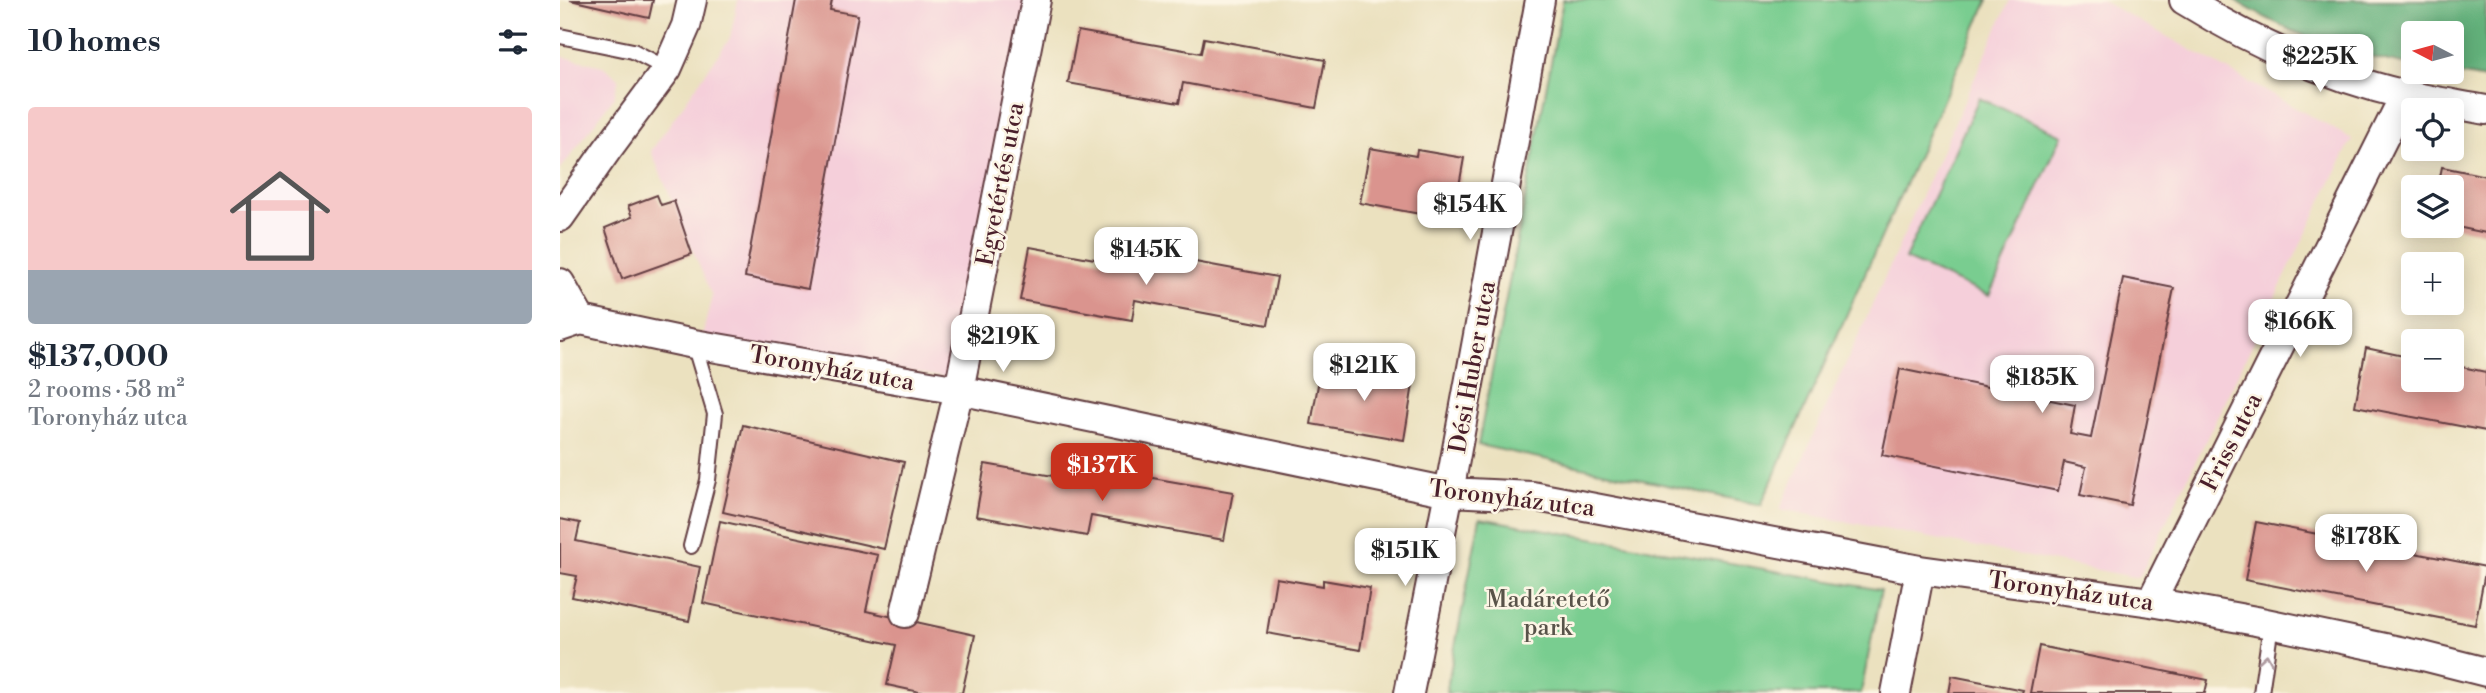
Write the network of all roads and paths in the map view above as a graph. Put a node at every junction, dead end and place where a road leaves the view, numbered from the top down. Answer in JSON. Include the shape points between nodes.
{"nodes":[{"id":1,"x":692,"y":0,"type":"edge"},
{"id":2,"x":1037,"y":0,"type":"edge"},
{"id":3,"x":1540,"y":0,"type":"edge"},
{"id":4,"x":2184,"y":0,"type":"edge"},
{"id":5,"x":560,"y":36,"type":"edge"},
{"id":6,"x":667,"y":69,"type":"junction"},
{"id":7,"x":2405,"y":95,"type":"junction"},
{"id":8,"x":2486,"y":110,"type":"edge"},
{"id":9,"x":560,"y":217,"type":"edge"},
{"id":10,"x":560,"y":284,"type":"edge"},
{"id":11,"x":570,"y":324,"type":"edge"},
{"id":12,"x":694,"y":344,"type":"junction"},
{"id":13,"x":959,"y":390,"type":"junction"},
{"id":14,"x":1449,"y":492,"type":"junction"},
{"id":15,"x":691,"y":546,"type":"dead end"},
{"id":16,"x":1920,"y":570,"type":"junction"},
{"id":17,"x":2151,"y":602,"type":"junction"},
{"id":18,"x":905,"y":613,"type":"dead end"},
{"id":19,"x":2271,"y":625,"type":"junction"},
{"id":20,"x":2486,"y":672,"type":"edge"},
{"id":21,"x":1409,"y":693,"type":"edge"},
{"id":22,"x":1896,"y":693,"type":"edge"},
{"id":23,"x":2260,"y":693,"type":"edge"}],
"edges":[{"from":1,"to":6,"type":"street"},
{"from":2,"to":13,"type":"street","name":"Egyetértés utca"},
{"from":3,"to":14,"type":"street","name":"Dési Huber utca"},
{"from":4,"to":7,"type":"street","via":[[2253,40],[2313,66]]},
{"from":5,"to":6,"type":"lane","via":[[633,51]]},
{"from":6,"to":9,"type":"street"},
{"from":7,"to":8,"type":"street"},
{"from":7,"to":17,"type":"street","name":"Friss utca"},
{"from":10,"to":11,"type":"street","name":"Toronyház utca"},
{"from":11,"to":12,"type":"street","name":"Toronyház utca"},
{"from":12,"to":13,"type":"street","name":"Toronyház utca"},
{"from":12,"to":15,"type":"lane","via":[[715,414],[708,480]]},
{"from":13,"to":14,"type":"street","name":"Toronyház utca"},
{"from":13,"to":18,"type":"street","name":"Egyetértés utca"},
{"from":14,"to":16,"type":"street","name":"Toronyház utca","via":[[1532,496]]},
{"from":14,"to":21,"type":"street","name":"Dési Huber utca"},
{"from":16,"to":17,"type":"street","name":"Toronyház utca"},
{"from":16,"to":22,"type":"street"},
{"from":17,"to":19,"type":"street","name":"Toronyház utca"},
{"from":19,"to":20,"type":"street","name":"Toronyház utca"},
{"from":23,"to":19,"type":"lane","one_way":true}]}
